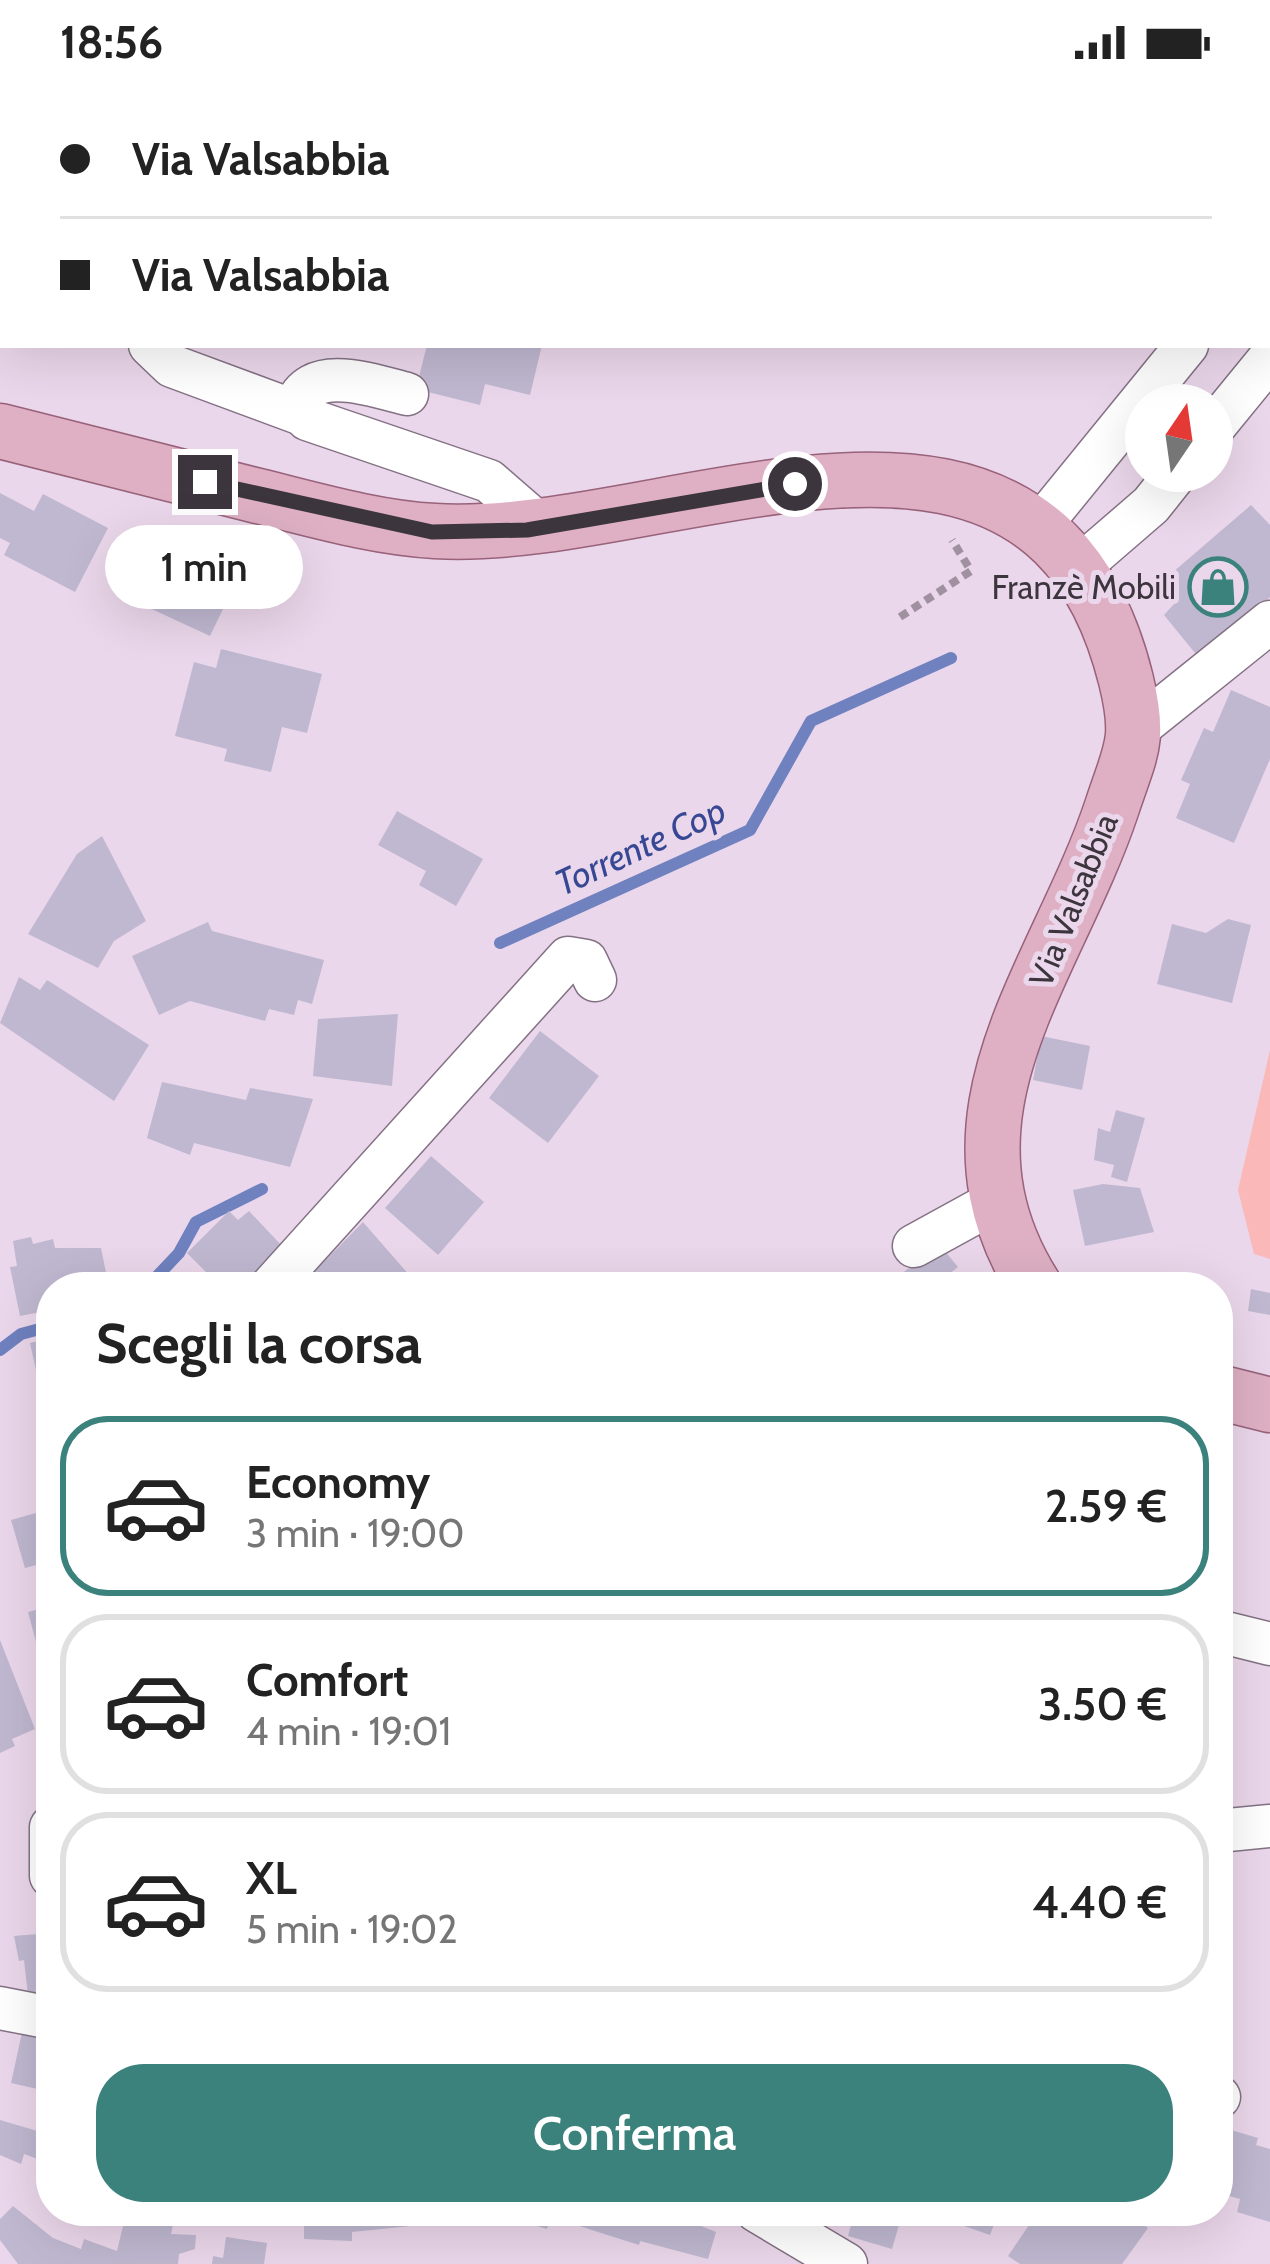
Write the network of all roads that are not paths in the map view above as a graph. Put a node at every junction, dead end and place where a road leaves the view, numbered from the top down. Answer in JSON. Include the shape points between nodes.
{"nodes":[{"id":1,"x":153,"y":348,"type":"edge"},
{"id":2,"x":1185,"y":348,"type":"edge"},
{"id":3,"x":1270,"y":358,"type":"edge"},
{"id":4,"x":399,"y":392,"type":"dead end"},
{"id":5,"x":1233,"y":403,"type":"edge"},
{"id":6,"x":299,"y":413,"type":"junction"},
{"id":7,"x":0,"y":431,"type":"edge"},
{"id":8,"x":1161,"y":492,"type":"edge"},
{"id":9,"x":543,"y":527,"type":"junction"},
{"id":10,"x":1038,"y":529,"type":"junction"},
{"id":11,"x":1078,"y":568,"type":"junction"},
{"id":12,"x":1270,"y":622,"type":"edge"},
{"id":13,"x":1138,"y":728,"type":"junction"},
{"id":14,"x":595,"y":980,"type":"dead end"},
{"id":15,"x":996,"y":1201,"type":"junction"},
{"id":16,"x":914,"y":1246,"type":"dead end"},
{"id":17,"x":285,"y":1272,"type":"edge"},
{"id":18,"x":1026,"y":1272,"type":"edge"},
{"id":19,"x":1233,"y":1395,"type":"edge"},
{"id":20,"x":1270,"y":1405,"type":"edge"},
{"id":21,"x":1233,"y":1634,"type":"edge"},
{"id":22,"x":1270,"y":1643,"type":"edge"},
{"id":23,"x":1270,"y":1826,"type":"edge"},
{"id":24,"x":1233,"y":1830,"type":"edge"},
{"id":25,"x":0,"y":2008,"type":"edge"},
{"id":26,"x":36,"y":2015,"type":"edge"},
{"id":27,"x":782,"y":2226,"type":"edge"},
{"id":28,"x":846,"y":2264,"type":"edge"}],
"edges":[{"from":1,"to":6,"type":"street","via":[[172,366]]},
{"from":2,"to":10,"type":"street"},
{"from":3,"to":5,"type":"street"},
{"from":4,"to":6,"type":"street","via":[[315,382],[297,399]]},
{"from":6,"to":9,"type":"street","via":[[489,481]]},
{"from":7,"to":9,"type":"main road","via":[[432,532]]},
{"from":8,"to":11,"type":"street"},
{"from":9,"to":10,"type":"main road","via":[[837,477],[914,478],[999,506]]},
{"from":10,"to":11,"type":"main road"},
{"from":11,"to":13,"type":"main road","via":[[1118,646]]},
{"from":12,"to":13,"type":"street"},
{"from":13,"to":15,"type":"main road","name":"Via Valsabbia","via":[[1100,844],[1007,1057],[990,1128]]},
{"from":14,"to":17,"type":"street","via":[[586,961],[568,958],[544,979]]},
{"from":15,"to":16,"type":"street"},
{"from":15,"to":18,"type":"main road","name":"Via Valsabbia"},
{"from":19,"to":20,"type":"main road"},
{"from":21,"to":22,"type":"street"},
{"from":23,"to":24,"type":"street"},
{"from":25,"to":26,"type":"street"},
{"from":27,"to":28,"type":"street"}]}
